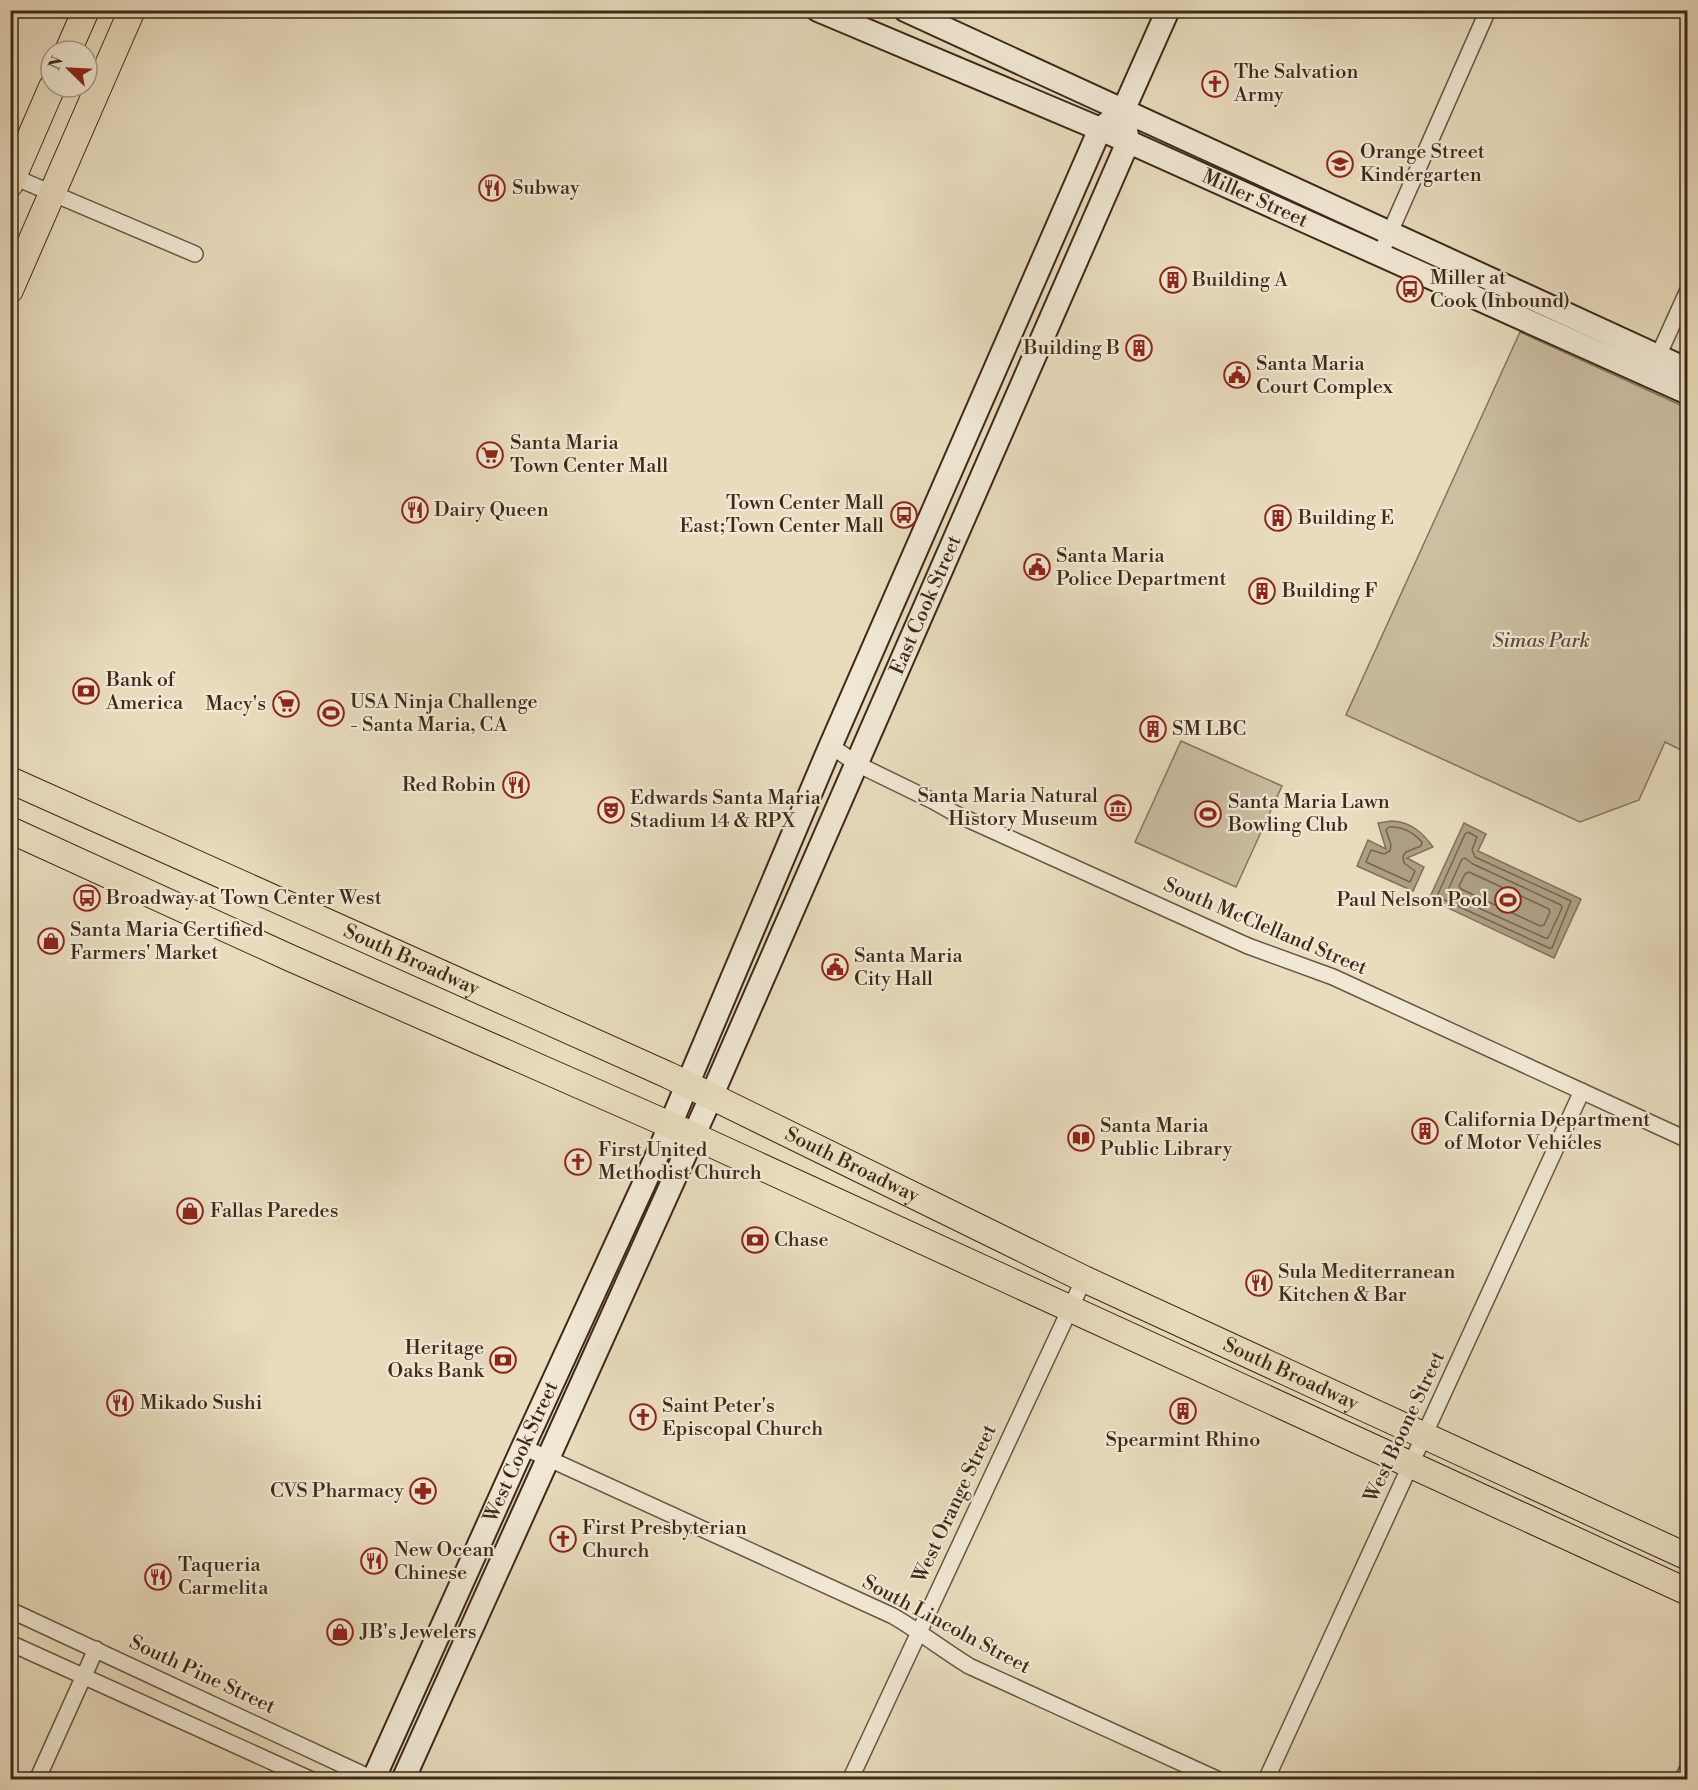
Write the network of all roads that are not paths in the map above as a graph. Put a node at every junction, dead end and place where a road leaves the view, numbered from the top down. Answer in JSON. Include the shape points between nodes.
{"nodes":[{"id":1,"x":86,"y":10,"type":"edge"},
{"id":2,"x":132,"y":10,"type":"edge"},
{"id":3,"x":818,"y":10,"type":"edge"},
{"id":4,"x":905,"y":10,"type":"edge"},
{"id":5,"x":1168,"y":10,"type":"edge"},
{"id":6,"x":1488,"y":10,"type":"edge"},
{"id":7,"x":73,"y":39,"type":"edge"},
{"id":8,"x":47,"y":99,"type":"edge"},
{"id":9,"x":1124,"y":111,"type":"junction"},
{"id":10,"x":1100,"y":129,"type":"junction"},
{"id":11,"x":1128,"y":142,"type":"junction"},
{"id":12,"x":12,"y":180,"type":"edge"},
{"id":13,"x":52,"y":193,"type":"junction"},
{"id":14,"x":1389,"y":233,"type":"junction"},
{"id":15,"x":195,"y":254,"type":"dead end"},
{"id":16,"x":1380,"y":255,"type":"junction"},
{"id":17,"x":10,"y":290,"type":"edge"},
{"id":18,"x":1688,"y":290,"type":"edge"},
{"id":19,"x":1654,"y":366,"type":"junction"},
{"id":20,"x":1688,"y":370,"type":"edge"},
{"id":21,"x":1688,"y":393,"type":"edge"},
{"id":22,"x":968,"y":430,"type":"junction"},
{"id":23,"x":996,"y":443,"type":"junction"},
{"id":24,"x":831,"y":746,"type":"junction"},
{"id":25,"x":857,"y":764,"type":"junction"},
{"id":26,"x":10,"y":780,"type":"edge"},
{"id":27,"x":10,"y":830,"type":"edge"},
{"id":28,"x":688,"y":1085,"type":"junction"},
{"id":29,"x":1582,"y":1091,"type":"junction"},
{"id":30,"x":711,"y":1097,"type":"junction"},
{"id":31,"x":670,"y":1125,"type":"junction"},
{"id":32,"x":693,"y":1136,"type":"junction"},
{"id":33,"x":1688,"y":1140,"type":"edge"},
{"id":34,"x":1084,"y":1279,"type":"junction"},
{"id":35,"x":1070,"y":1309,"type":"junction"},
{"id":36,"x":1424,"y":1437,"type":"junction"},
{"id":37,"x":523,"y":1447,"type":"junction"},
{"id":38,"x":548,"y":1461,"type":"junction"},
{"id":39,"x":1410,"y":1465,"type":"junction"},
{"id":40,"x":1688,"y":1557,"type":"edge"},
{"id":41,"x":1688,"y":1592,"type":"edge"},
{"id":42,"x":10,"y":1610,"type":"edge"},
{"id":43,"x":918,"y":1631,"type":"junction"},
{"id":44,"x":10,"y":1643,"type":"edge"},
{"id":45,"x":96,"y":1649,"type":"junction"},
{"id":46,"x":84,"y":1677,"type":"junction"},
{"id":47,"x":1688,"y":1768,"type":"edge"},
{"id":48,"x":37,"y":1779,"type":"edge"},
{"id":49,"x":312,"y":1779,"type":"edge"},
{"id":50,"x":374,"y":1779,"type":"edge"},
{"id":51,"x":403,"y":1779,"type":"edge"},
{"id":52,"x":850,"y":1779,"type":"edge"},
{"id":53,"x":1219,"y":1779,"type":"edge"},
{"id":54,"x":1266,"y":1779,"type":"edge"},
{"id":55,"x":1682,"y":1779,"type":"edge"}],
"edges":[{"from":1,"to":7,"type":"main road"},
{"from":2,"to":13,"type":"main road"},
{"from":3,"to":10,"type":"street","name":"Miller Street"},
{"from":4,"to":9,"type":"street","name":"Miller Street"},
{"from":5,"to":9,"type":"street","name":"East Cook Street"},
{"from":6,"to":14,"type":"street"},
{"from":8,"to":12,"type":"main road"},
{"from":9,"to":10,"type":"street","name":"East Cook Street"},
{"from":9,"to":11,"type":"street"},
{"from":9,"to":14,"type":"street","name":"Miller Street"},
{"from":10,"to":11,"type":"street","name":"Miller Street"},
{"from":10,"to":22,"type":"street","name":"East Cook Street"},
{"from":11,"to":16,"type":"street","name":"Miller Street"},
{"from":11,"to":23,"type":"street","name":"East Cook Street"},
{"from":12,"to":13,"type":"street"},
{"from":13,"to":15,"type":"street"},
{"from":13,"to":17,"type":"main road"},
{"from":14,"to":16,"type":"street"},
{"from":14,"to":19,"type":"street","name":"Miller Street"},
{"from":16,"to":19,"type":"street","name":"Miller Street"},
{"from":18,"to":19,"type":"street"},
{"from":19,"to":20,"type":"street","name":"Miller Street"},
{"from":19,"to":21,"type":"street","name":"Miller Street"},
{"from":22,"to":23,"type":"street"},
{"from":22,"to":24,"type":"street","name":"East Cook Street"},
{"from":23,"to":25,"type":"street","name":"East Cook Street"},
{"from":24,"to":25,"type":"street","name":"South McClelland Street"},
{"from":24,"to":28,"type":"street","name":"East Cook Street"},
{"from":25,"to":29,"type":"street","name":"South McClelland Street","via":[[960,816],[1248,946],[1333,977]]},
{"from":25,"to":30,"type":"street","name":"East Cook Street"},
{"from":26,"to":28,"type":"main road","name":"South Broadway"},
{"from":27,"to":31,"type":"main road","name":"South Broadway"},
{"from":28,"to":30,"type":"main road","name":"South Broadway"},
{"from":28,"to":31,"type":"street","name":"West Cook Street"},
{"from":29,"to":33,"type":"street","name":"South McClelland Street"},
{"from":29,"to":36,"type":"street","name":"West Boone Street"},
{"from":30,"to":32,"type":"street","name":"West Cook Street"},
{"from":30,"to":34,"type":"main road","name":"South Broadway"},
{"from":31,"to":32,"type":"main road","name":"South Broadway"},
{"from":31,"to":37,"type":"street","name":"West Cook Street"},
{"from":32,"to":35,"type":"main road","name":"South Broadway"},
{"from":32,"to":38,"type":"street","name":"West Cook Street"},
{"from":34,"to":35,"type":"street","name":"West Orange Street"},
{"from":34,"to":36,"type":"main road","name":"South Broadway"},
{"from":35,"to":39,"type":"main road","name":"South Broadway"},
{"from":35,"to":43,"type":"street","name":"West Orange Street"},
{"from":36,"to":39,"type":"street","name":"West Boone Street"},
{"from":36,"to":40,"type":"main road","name":"South Broadway"},
{"from":37,"to":38,"type":"street","name":"South Lincoln Street"},
{"from":37,"to":50,"type":"street","name":"West Cook Street"},
{"from":38,"to":43,"type":"street","name":"South Lincoln Street","via":[[893,1616]]},
{"from":38,"to":51,"type":"street","name":"West Cook Street"},
{"from":39,"to":41,"type":"main road","name":"South Broadway"},
{"from":39,"to":54,"type":"street","name":"West Boone Street"},
{"from":42,"to":45,"type":"street","name":"South Pine Street"},
{"from":43,"to":52,"type":"street","name":"West Orange Street"},
{"from":43,"to":53,"type":"street","name":"South Lincoln Street","via":[[969,1666]]},
{"from":44,"to":46,"type":"street"},
{"from":45,"to":46,"type":"street"},
{"from":45,"to":50,"type":"street","name":"South Pine Street"},
{"from":46,"to":48,"type":"street"},
{"from":46,"to":49,"type":"street"},
{"from":47,"to":55,"type":"street"}]}
